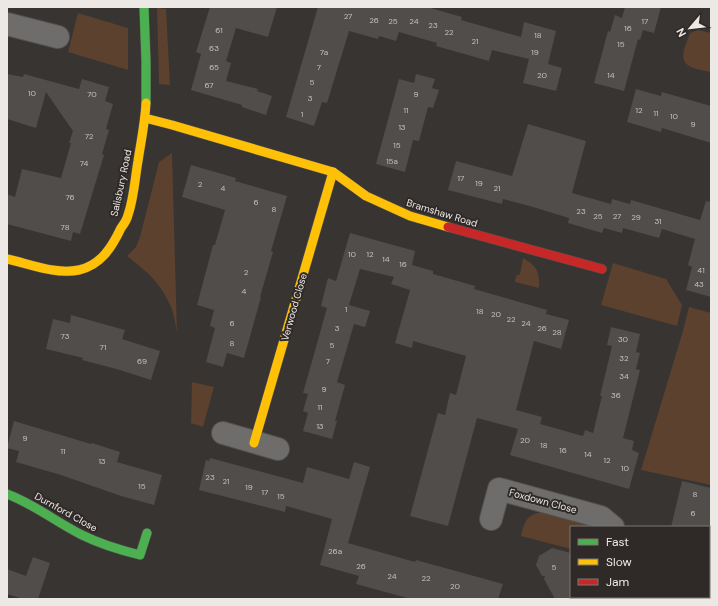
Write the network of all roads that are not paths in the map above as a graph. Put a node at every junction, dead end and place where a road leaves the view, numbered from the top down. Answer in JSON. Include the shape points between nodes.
{"nodes":[{"id":1,"x":144,"y":7,"type":"edge"},
{"id":2,"x":7,"y":24,"type":"edge"},
{"id":3,"x":58,"y":37,"type":"dead end"},
{"id":4,"x":145,"y":118,"type":"junction"},
{"id":5,"x":333,"y":172,"type":"junction"},
{"id":6,"x":7,"y":259,"type":"edge"},
{"id":7,"x":602,"y":269,"type":"dead end"},
{"id":8,"x":223,"y":433,"type":"dead end"},
{"id":9,"x":254,"y":443,"type":"junction"},
{"id":10,"x":278,"y":449,"type":"dead end"},
{"id":11,"x":7,"y":494,"type":"edge"},
{"id":12,"x":491,"y":519,"type":"dead end"},
{"id":13,"x":612,"y":526,"type":"edge"},
{"id":14,"x":148,"y":533,"type":"dead end"}],
"edges":[{"from":1,"to":4,"type":"street","name":"Salisbury Road"},
{"from":2,"to":3,"type":"street"},
{"from":4,"to":5,"type":"street","name":"Bramshaw Road"},
{"from":4,"to":6,"type":"street","name":"Salisbury Road","via":[[127,217],[108,252],[98,262],[74,270],[44,268]]},
{"from":5,"to":7,"type":"street","name":"Bramshaw Road","via":[[366,196],[410,216]]},
{"from":5,"to":9,"type":"street","name":"Verwood Close"},
{"from":8,"to":9,"type":"street"},
{"from":9,"to":10,"type":"street"},
{"from":11,"to":14,"type":"street","name":"Durnford Close","via":[[75,532],[107,546],[140,555]]},
{"from":12,"to":13,"type":"street","name":"Foxdown Close","via":[[499,488],[601,517]]}]}
